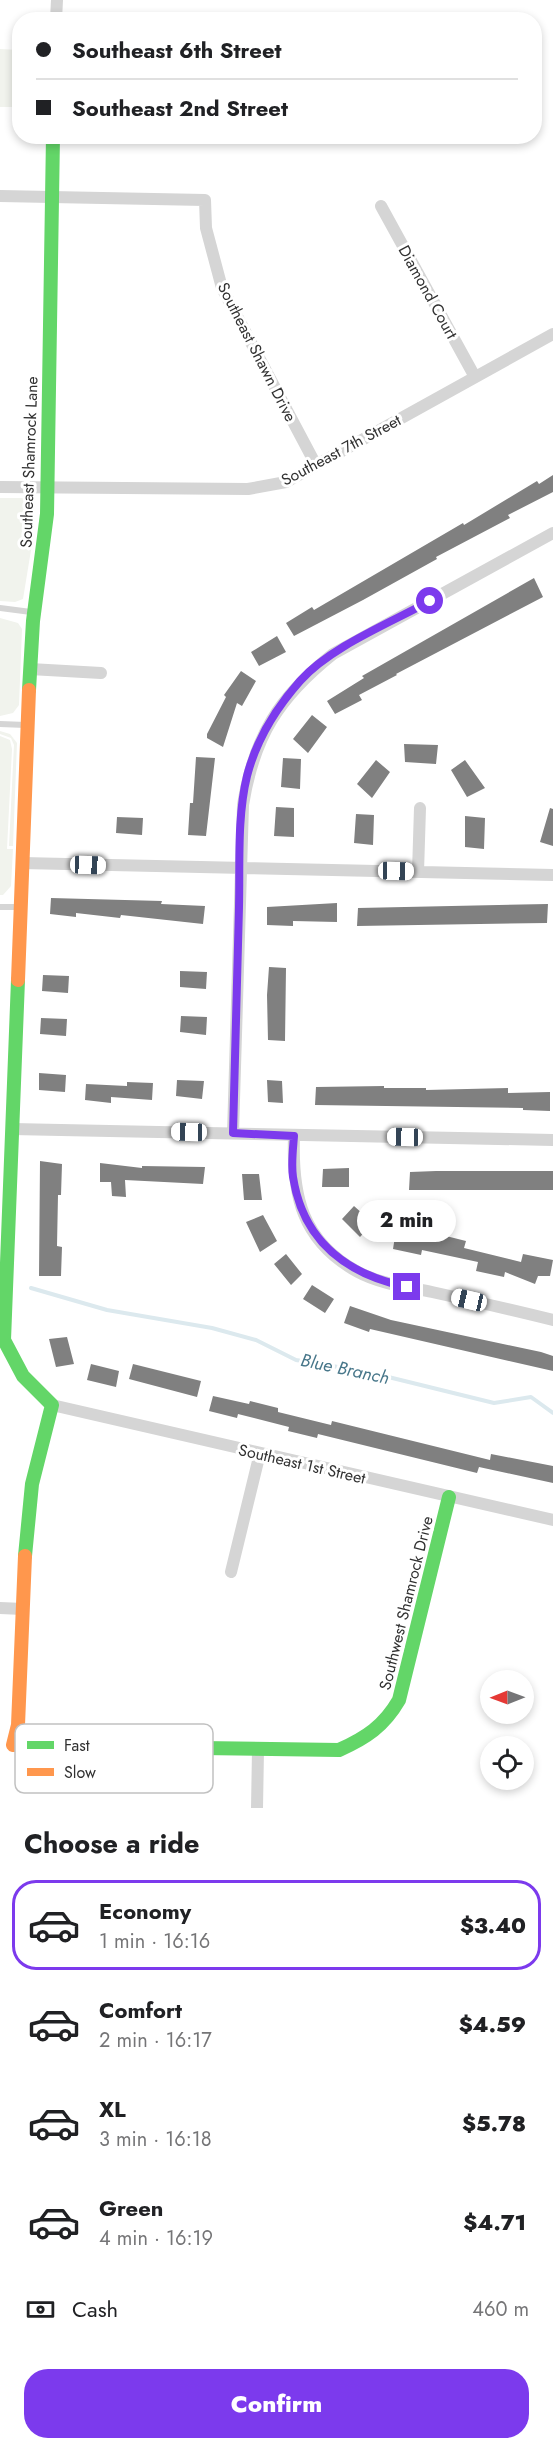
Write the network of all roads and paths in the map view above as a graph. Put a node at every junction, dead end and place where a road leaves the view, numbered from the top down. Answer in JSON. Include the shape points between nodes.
{"nodes":[{"id":1,"x":53,"y":144,"type":"edge"},
{"id":2,"x":0,"y":196,"type":"edge"},
{"id":3,"x":52,"y":197,"type":"junction"},
{"id":4,"x":381,"y":206,"type":"dead end"},
{"id":5,"x":553,"y":334,"type":"edge"},
{"id":6,"x":475,"y":377,"type":"junction"},
{"id":7,"x":316,"y":465,"type":"junction"},
{"id":8,"x":0,"y":487,"type":"edge"},
{"id":9,"x":46,"y":487,"type":"junction"},
{"id":10,"x":551,"y":539,"type":"edge"},
{"id":11,"x":0,"y":608,"type":"edge"},
{"id":12,"x":34,"y":612,"type":"junction"},
{"id":13,"x":30,"y":669,"type":"junction"},
{"id":14,"x":102,"y":674,"type":"dead end"},
{"id":15,"x":0,"y":724,"type":"edge"},
{"id":16,"x":28,"y":725,"type":"junction"},
{"id":17,"x":420,"y":808,"type":"dead end"},
{"id":18,"x":22,"y":863,"type":"junction"},
{"id":19,"x":240,"y":869,"type":"junction"},
{"id":20,"x":418,"y":872,"type":"junction"},
{"id":21,"x":553,"y":875,"type":"edge"},
{"id":22,"x":0,"y":907,"type":"edge"},
{"id":23,"x":20,"y":908,"type":"junction"},
{"id":24,"x":12,"y":1129,"type":"junction"},
{"id":25,"x":233,"y":1133,"type":"junction"},
{"id":26,"x":294,"y":1136,"type":"junction"},
{"id":27,"x":553,"y":1140,"type":"edge"},
{"id":28,"x":553,"y":1320,"type":"edge"},
{"id":29,"x":52,"y":1405,"type":"junction"},
{"id":30,"x":260,"y":1454,"type":"junction"},
{"id":31,"x":449,"y":1497,"type":"junction"},
{"id":32,"x":553,"y":1520,"type":"edge"},
{"id":33,"x":231,"y":1572,"type":"dead end"},
{"id":34,"x":0,"y":1608,"type":"edge"},
{"id":35,"x":23,"y":1609,"type":"junction"},
{"id":36,"x":18,"y":1724,"type":"edge"},
{"id":37,"x":213,"y":1749,"type":"edge"},
{"id":38,"x":258,"y":1750,"type":"junction"},
{"id":39,"x":257,"y":1808,"type":"edge"}],
"edges":[{"from":1,"to":3,"type":"street","name":"Southeast Shamrock Lane"},
{"from":2,"to":3,"type":"street"},
{"from":3,"to":7,"type":"street","name":"Southeast Shawn Drive","via":[[205,200],[211,256],[222,288]]},
{"from":3,"to":9,"type":"street","name":"Southeast Shamrock Lane"},
{"from":4,"to":6,"type":"street","name":"Diamond Court"},
{"from":5,"to":6,"type":"street","name":"Southeast 7th Street"},
{"from":6,"to":7,"type":"street","name":"Southeast 7th Street"},
{"from":7,"to":9,"type":"street","name":"Southeast 7th Street","via":[[286,482],[249,489]]},
{"from":8,"to":9,"type":"street","name":"Southeast 7th Street"},
{"from":9,"to":12,"type":"street","name":"Southeast Shamrock Lane","via":[[47,514]]},
{"from":10,"to":19,"type":"street","via":[[333,654],[301,679],[272,718],[247,775]]},
{"from":11,"to":12,"type":"lane"},
{"from":12,"to":13,"type":"street","name":"Southeast Shamrock Lane"},
{"from":13,"to":14,"type":"street"},
{"from":13,"to":16,"type":"street","name":"Southeast Shamrock Lane"},
{"from":15,"to":16,"type":"lane"},
{"from":16,"to":18,"type":"street","name":"Southeast Shamrock Lane"},
{"from":17,"to":20,"type":"street"},
{"from":18,"to":19,"type":"street"},
{"from":18,"to":23,"type":"street","name":"Southeast Shamrock Lane"},
{"from":19,"to":20,"type":"street"},
{"from":19,"to":25,"type":"street"},
{"from":20,"to":21,"type":"street"},
{"from":22,"to":23,"type":"lane"},
{"from":23,"to":24,"type":"street","name":"Southeast Shamrock Lane"},
{"from":24,"to":25,"type":"street"},
{"from":24,"to":29,"type":"street","name":"Southeast Shamrock Lane","via":[[4,1340],[30,1388]]},
{"from":25,"to":26,"type":"street"},
{"from":26,"to":27,"type":"street"},
{"from":26,"to":28,"type":"street","via":[[292,1175],[298,1202],[327,1249],[358,1272]]},
{"from":29,"to":30,"type":"street","name":"Southeast 1st Street"},
{"from":29,"to":35,"type":"street","via":[[32,1484]]},
{"from":30,"to":31,"type":"street","name":"Southeast 1st Street"},
{"from":30,"to":33,"type":"street"},
{"from":31,"to":32,"type":"street","name":"Southeast 1st Street"},
{"from":31,"to":38,"type":"street","name":"Southwest Shamrock Drive","via":[[407,1674],[388,1721],[370,1737],[339,1750]]},
{"from":34,"to":35,"type":"street"},
{"from":35,"to":36,"type":"street","name":"Southwest Shamrock Drive"},
{"from":37,"to":38,"type":"street","name":"Southwest Shamrock Drive"},
{"from":38,"to":39,"type":"street"}]}
